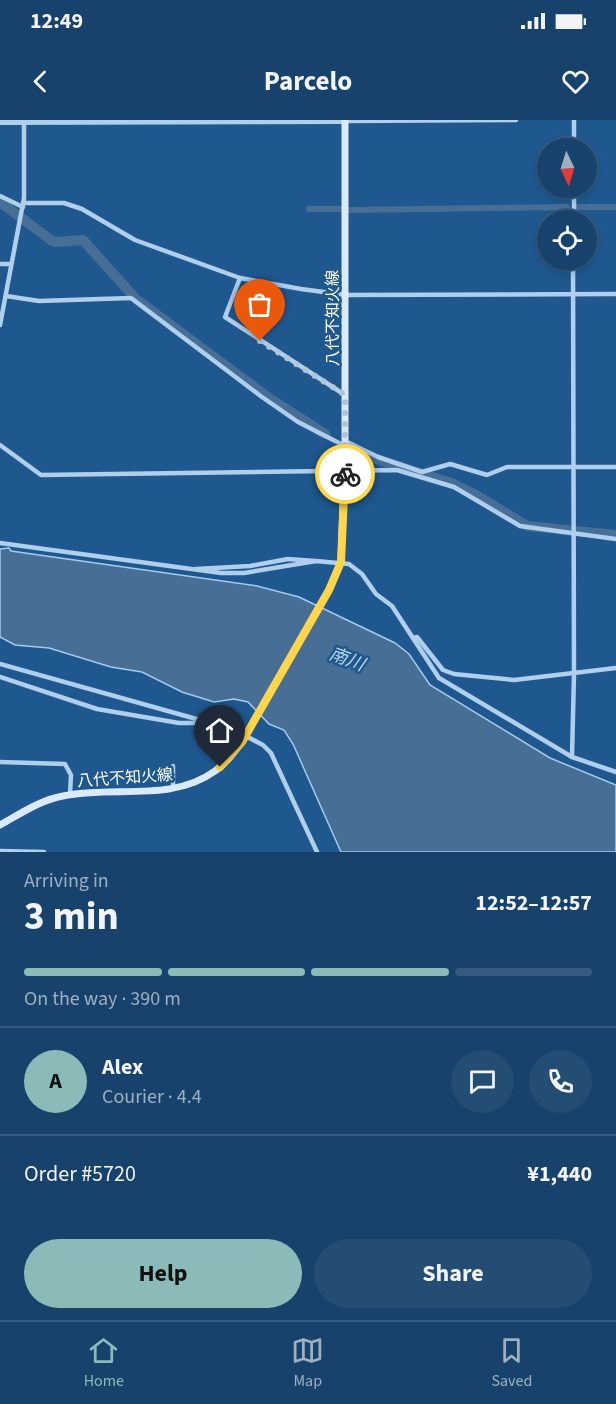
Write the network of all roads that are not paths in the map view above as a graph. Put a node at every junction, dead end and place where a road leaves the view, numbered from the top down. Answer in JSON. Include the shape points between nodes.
{"nodes":[{"id":1,"x":345,"y":120,"type":"edge"},
{"id":2,"x":516,"y":120,"type":"edge"},
{"id":3,"x":574,"y":120,"type":"edge"},
{"id":4,"x":123,"y":121,"type":"edge"},
{"id":5,"x":217,"y":121,"type":"edge"},
{"id":6,"x":0,"y":122,"type":"edge"},
{"id":7,"x":24,"y":122,"type":"junction"},
{"id":8,"x":574,"y":138,"type":"edge"},
{"id":9,"x":0,"y":196,"type":"edge"},
{"id":10,"x":23,"y":207,"type":"junction"},
{"id":11,"x":0,"y":264,"type":"edge"},
{"id":12,"x":10,"y":264,"type":"junction"},
{"id":13,"x":573,"y":270,"type":"edge"},
{"id":14,"x":240,"y":278,"type":"junction"},
{"id":15,"x":616,"y":294,"type":"edge"},
{"id":16,"x":346,"y":295,"type":"junction"},
{"id":17,"x":573,"y":295,"type":"junction"},
{"id":18,"x":6,"y":296,"type":"junction"},
{"id":19,"x":1,"y":312,"type":"edge"},
{"id":20,"x":0,"y":326,"type":"edge"},
{"id":21,"x":345,"y":395,"type":"junction"},
{"id":22,"x":345,"y":444,"type":"junction"},
{"id":23,"x":0,"y":445,"type":"edge"},
{"id":24,"x":573,"y":467,"type":"junction"},
{"id":25,"x":616,"y":467,"type":"edge"},
{"id":26,"x":345,"y":471,"type":"junction"},
{"id":27,"x":574,"y":531,"type":"junction"},
{"id":28,"x":616,"y":538,"type":"edge"},
{"id":29,"x":0,"y":543,"type":"edge"},
{"id":30,"x":339,"y":565,"type":"junction"},
{"id":31,"x":412,"y":638,"type":"junction"},
{"id":32,"x":0,"y":664,"type":"edge"},
{"id":33,"x":616,"y":668,"type":"edge"},
{"id":34,"x":574,"y":674,"type":"junction"},
{"id":35,"x":0,"y":677,"type":"edge"},
{"id":36,"x":211,"y":722,"type":"junction"},
{"id":37,"x":244,"y":739,"type":"junction"},
{"id":38,"x":571,"y":747,"type":"junction"},
{"id":39,"x":554,"y":748,"type":"junction"},
{"id":40,"x":572,"y":758,"type":"junction"},
{"id":41,"x":0,"y":762,"type":"edge"},
{"id":42,"x":173,"y":766,"type":"dead end"},
{"id":43,"x":616,"y":772,"type":"edge"},
{"id":44,"x":173,"y":788,"type":"junction"},
{"id":45,"x":70,"y":794,"type":"junction"},
{"id":46,"x":0,"y":825,"type":"edge"},
{"id":47,"x":0,"y":851,"type":"edge"},
{"id":48,"x":44,"y":852,"type":"edge"},
{"id":49,"x":317,"y":852,"type":"edge"}],
"edges":[{"from":1,"to":2,"type":"street"},
{"from":1,"to":5,"type":"street"},
{"from":1,"to":16,"type":"main road","name":"八代不知火線"},
{"from":3,"to":8,"type":"street"},
{"from":4,"to":5,"type":"street"},
{"from":4,"to":7,"type":"street"},
{"from":6,"to":7,"type":"street"},
{"from":7,"to":10,"type":"street"},
{"from":9,"to":10,"type":"street"},
{"from":10,"to":12,"type":"street"},
{"from":10,"to":14,"type":"street","via":[[64,203],[135,240]]},
{"from":11,"to":12,"type":"street"},
{"from":12,"to":18,"type":"street"},
{"from":13,"to":17,"type":"street"},
{"from":14,"to":16,"type":"street"},
{"from":14,"to":21,"type":"street","via":[[225,317]]},
{"from":15,"to":17,"type":"street"},
{"from":16,"to":17,"type":"street"},
{"from":16,"to":21,"type":"main road","name":"八代不知火線"},
{"from":17,"to":24,"type":"street"},
{"from":18,"to":19,"type":"street"},
{"from":18,"to":22,"type":"street","via":[[39,301],[131,298],[298,422]]},
{"from":19,"to":20,"type":"street"},
{"from":21,"to":22,"type":"main road","name":"八代不知火線"},
{"from":22,"to":24,"type":"street","via":[[422,472],[450,464],[487,475],[507,467]]},
{"from":22,"to":26,"type":"main road","name":"八代不知火線"},
{"from":23,"to":26,"type":"street","via":[[41,475]]},
{"from":24,"to":25,"type":"street"},
{"from":24,"to":27,"type":"street"},
{"from":26,"to":27,"type":"street","via":[[396,470],[454,487],[520,526]]},
{"from":26,"to":30,"type":"main road","name":"八代不知火線"},
{"from":27,"to":28,"type":"street"},
{"from":27,"to":34,"type":"street"},
{"from":29,"to":30,"type":"street","via":[[193,570],[244,573],[316,561]]},
{"from":30,"to":31,"type":"street","via":[[362,574],[376,594],[392,606]]},
{"from":30,"to":37,"type":"main road","name":"八代不知火線","via":[[329,590]]},
{"from":31,"to":34,"type":"street","via":[[427,648],[443,670],[454,674],[514,680]]},
{"from":31,"to":39,"type":"street","via":[[439,678]]},
{"from":32,"to":36,"type":"street"},
{"from":33,"to":34,"type":"street"},
{"from":34,"to":38,"type":"street"},
{"from":35,"to":36,"type":"street","via":[[97,709],[178,723]]},
{"from":36,"to":37,"type":"street"},
{"from":37,"to":44,"type":"main road","name":"八代不知火線","via":[[216,771]]},
{"from":37,"to":49,"type":"street","via":[[263,745],[271,753]]},
{"from":38,"to":39,"type":"street"},
{"from":38,"to":40,"type":"street"},
{"from":39,"to":40,"type":"street"},
{"from":40,"to":43,"type":"street"},
{"from":41,"to":45,"type":"street","via":[[65,764],[70,774]]},
{"from":42,"to":44,"type":"street"},
{"from":44,"to":45,"type":"main road","name":"八代不知火線"},
{"from":45,"to":46,"type":"main road","name":"八代不知火線","via":[[37,805]]},
{"from":47,"to":48,"type":"street"}]}
